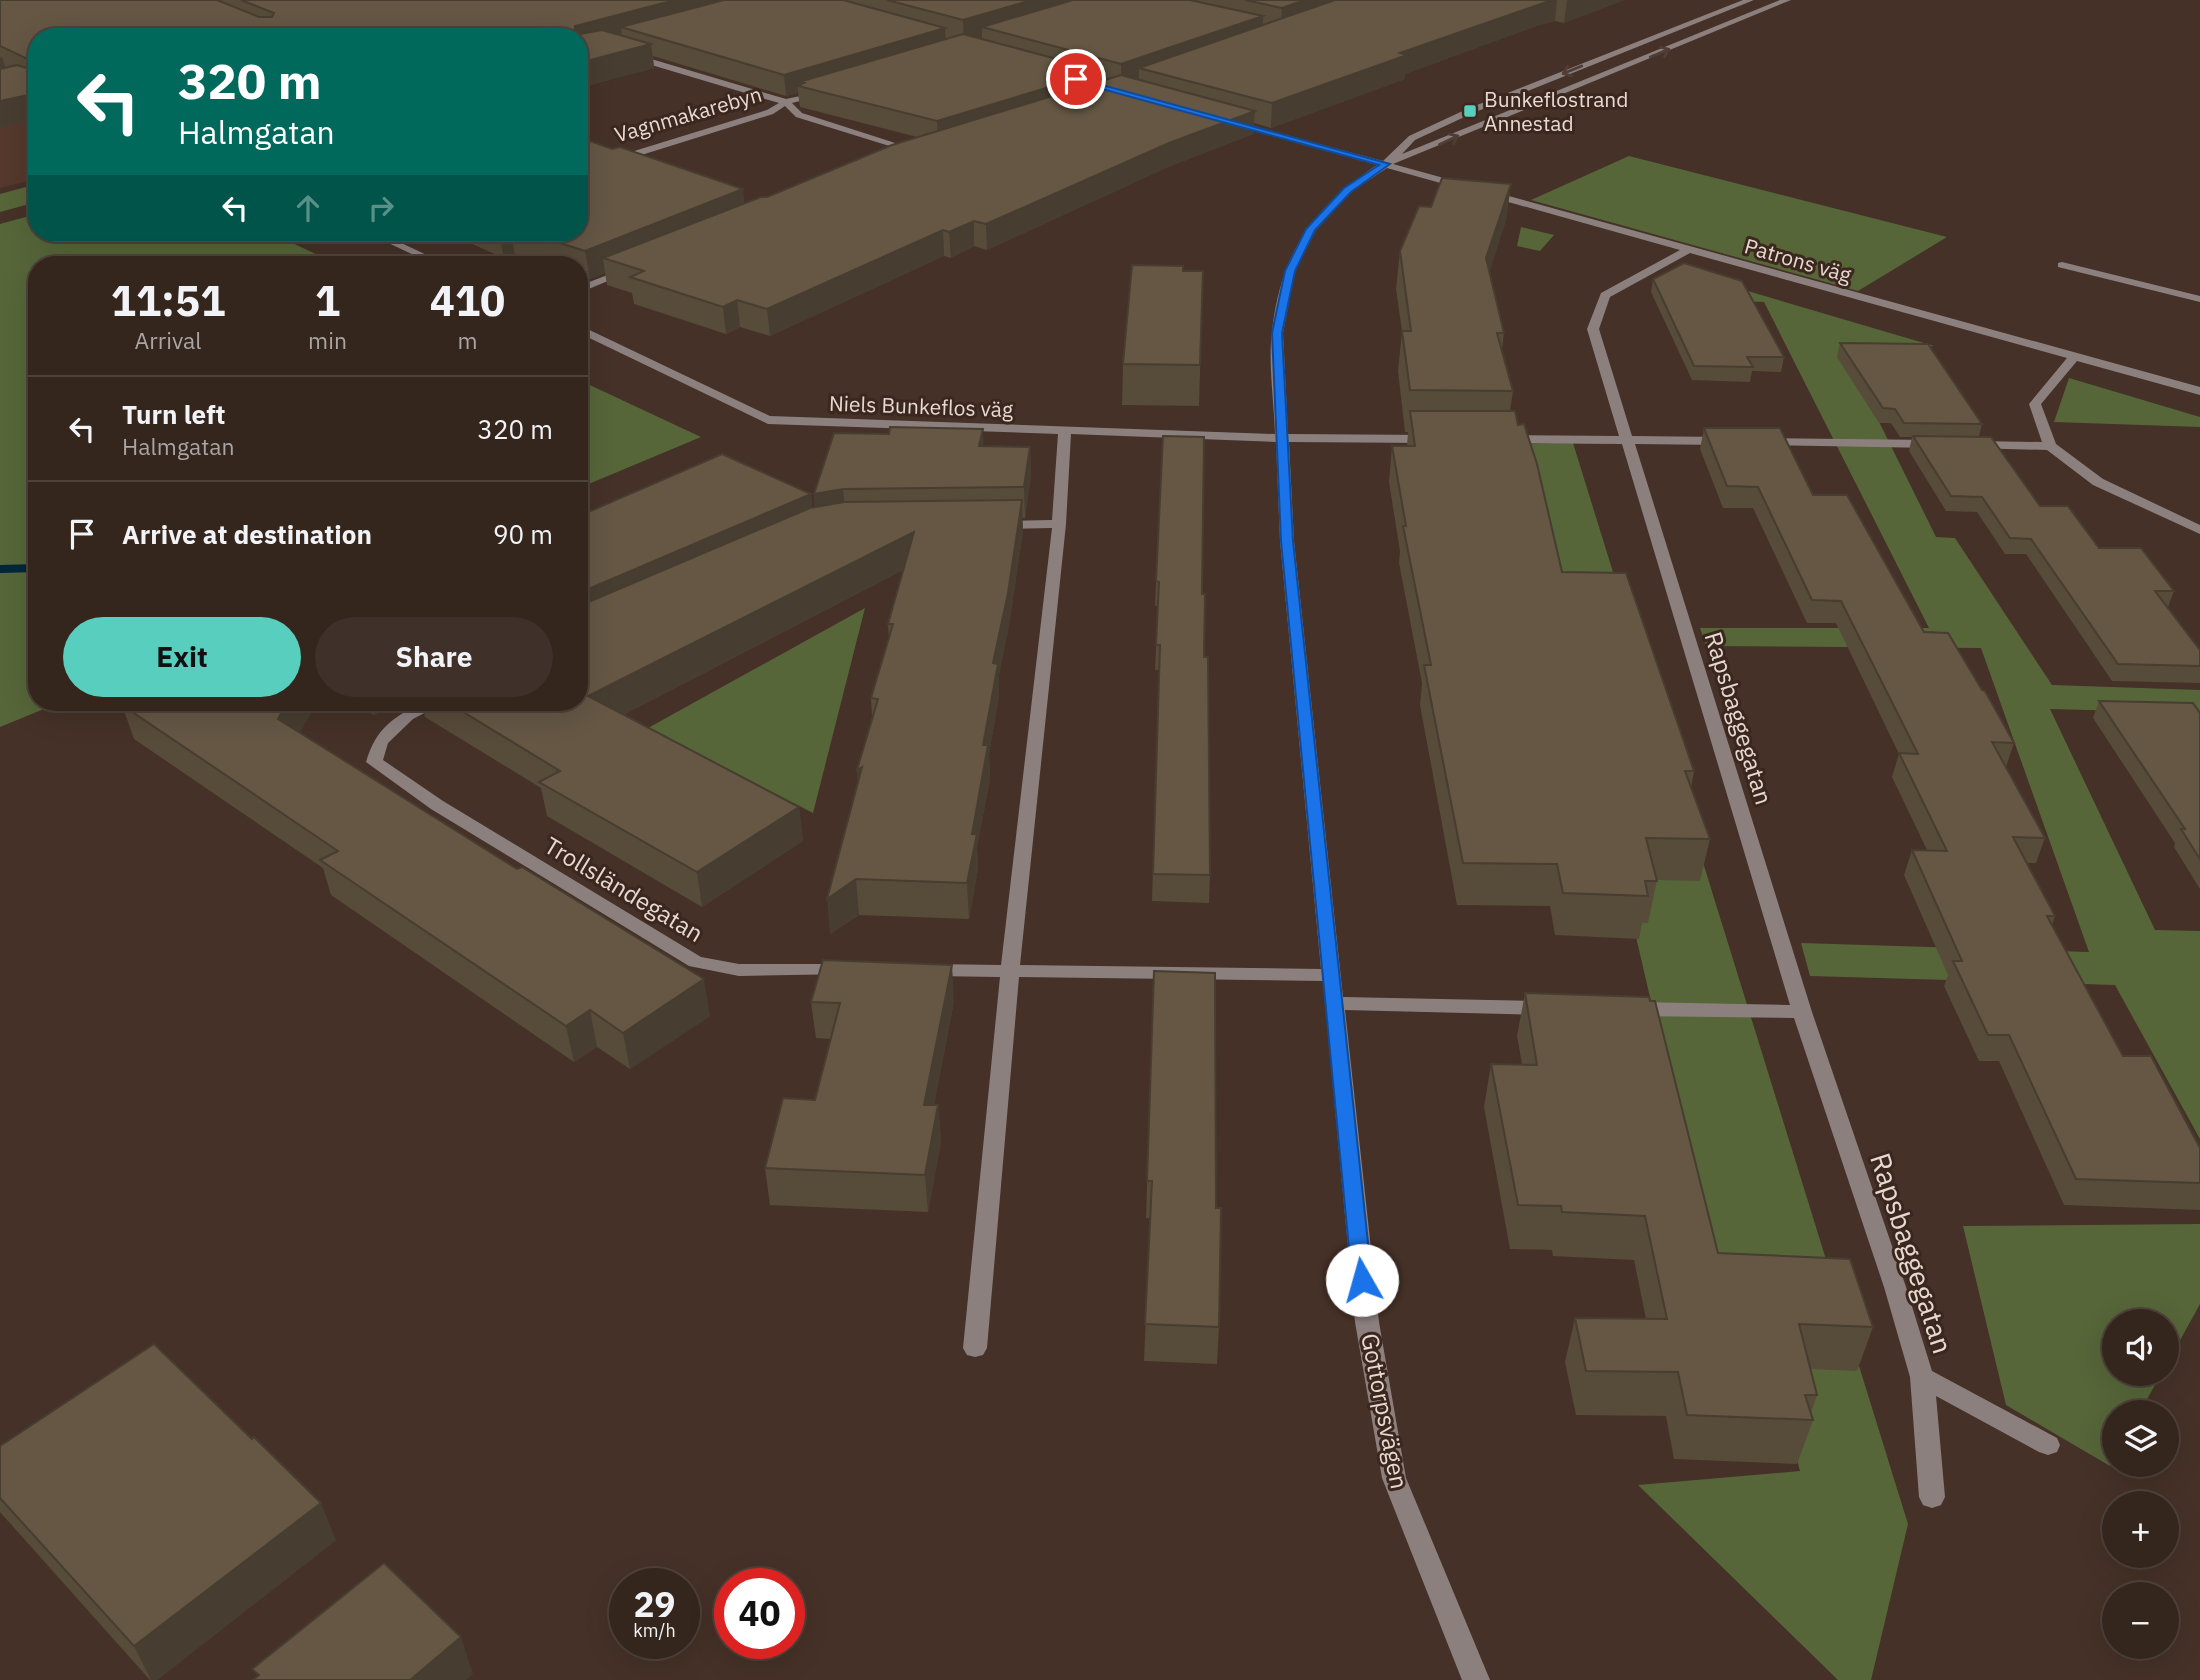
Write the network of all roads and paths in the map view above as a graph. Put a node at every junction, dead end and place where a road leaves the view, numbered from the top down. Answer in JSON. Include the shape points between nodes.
{"nodes":[{"id":1,"x":1750,"y":0,"type":"edge"},
{"id":2,"x":1787,"y":0,"type":"edge"},
{"id":3,"x":616,"y":51,"type":"edge"},
{"id":4,"x":831,"y":89,"type":"edge"},
{"id":5,"x":786,"y":102,"type":"junction"},
{"id":6,"x":1217,"y":118,"type":"edge"},
{"id":7,"x":902,"y":161,"type":"edge"},
{"id":8,"x":1385,"y":164,"type":"junction"},
{"id":9,"x":625,"y":167,"type":"edge"},
{"id":10,"x":392,"y":242,"type":"edge"},
{"id":11,"x":1689,"y":249,"type":"junction"},
{"id":12,"x":423,"y":256,"type":"edge"},
{"id":13,"x":642,"y":265,"type":"edge"},
{"id":14,"x":2062,"y":265,"type":"dead end"},
{"id":15,"x":588,"y":286,"type":"edge"},
{"id":16,"x":2200,"y":299,"type":"edge"},
{"id":17,"x":588,"y":332,"type":"edge"},
{"id":18,"x":2073,"y":358,"type":"junction"},
{"id":19,"x":2200,"y":391,"type":"edge"},
{"id":20,"x":1065,"y":430,"type":"junction"},
{"id":21,"x":1283,"y":438,"type":"junction"},
{"id":22,"x":1448,"y":439,"type":"edge"},
{"id":23,"x":1490,"y":439,"type":"edge"},
{"id":24,"x":1628,"y":440,"type":"junction"},
{"id":25,"x":2050,"y":446,"type":"junction"},
{"id":26,"x":1059,"y":524,"type":"junction"},
{"id":27,"x":992,"y":525,"type":"edge"},
{"id":28,"x":2200,"y":530,"type":"edge"},
{"id":29,"x":418,"y":711,"type":"edge"},
{"id":30,"x":861,"y":970,"type":"edge"},
{"id":31,"x":915,"y":970,"type":"edge"},
{"id":32,"x":1010,"y":971,"type":"junction"},
{"id":33,"x":1330,"y":975,"type":"junction"},
{"id":34,"x":1333,"y":1003,"type":"junction"},
{"id":35,"x":1570,"y":1008,"type":"edge"},
{"id":36,"x":1611,"y":1009,"type":"edge"},
{"id":37,"x":1802,"y":1012,"type":"junction"},
{"id":38,"x":975,"y":1348,"type":"dead end"},
{"id":39,"x":1923,"y":1377,"type":"junction"},
{"id":40,"x":2048,"y":1445,"type":"dead end"},
{"id":41,"x":1932,"y":1497,"type":"dead end"},
{"id":42,"x":1476,"y":1680,"type":"edge"}],
"edges":[{"from":1,"to":8,"type":"street","name":"Gottorpsvägen","one_way":true,"via":[[1470,111],[1412,138]]},
{"from":8,"to":2,"type":"street","name":"Gottorpsvägen","one_way":true},
{"from":3,"to":5,"type":"street","name":"Vagnmakarebyn"},
{"from":4,"to":5,"type":"street","name":"Vagnmakarebyn"},
{"from":5,"to":7,"type":"street","name":"Vagnmakarebyn","via":[[799,115],[926,154]]},
{"from":5,"to":9,"type":"street","name":"Vagnmakarebyn","via":[[770,113],[632,155],[599,158]]},
{"from":6,"to":8,"type":"street","name":"Patrons väg"},
{"from":8,"to":11,"type":"street","name":"Patrons väg"},
{"from":8,"to":21,"type":"street","name":"Gottorpsvägen","via":[[1347,190],[1311,229],[1290,271],[1277,333]]},
{"from":10,"to":12,"type":"street"},
{"from":11,"to":18,"type":"street","name":"Patrons väg"},
{"from":11,"to":24,"type":"street","name":"Rapsbaggegatan","via":[[1605,295],[1593,329]]},
{"from":13,"to":15,"type":"street"},
{"from":14,"to":16,"type":"street"},
{"from":17,"to":20,"type":"street","name":"Niels Bunkeflos väg","via":[[768,420]]},
{"from":18,"to":19,"type":"street","name":"Patrons väg"},
{"from":18,"to":25,"type":"street","via":[[2035,404]]},
{"from":20,"to":21,"type":"street","name":"Niels Bunkeflos väg"},
{"from":20,"to":26,"type":"street"},
{"from":21,"to":22,"type":"street"},
{"from":21,"to":33,"type":"street","name":"Gottorpsvägen","via":[[1287,541]]},
{"from":23,"to":24,"type":"street"},
{"from":24,"to":25,"type":"street"},
{"from":24,"to":37,"type":"street","name":"Rapsbaggegatan"},
{"from":25,"to":28,"type":"street","via":[[2098,482]]},
{"from":26,"to":27,"type":"street"},
{"from":26,"to":32,"type":"street"},
{"from":29,"to":30,"type":"street","name":"Trollsländegatan","via":[[380,741],[374,762],[696,962],[739,970]]},
{"from":31,"to":32,"type":"street"},
{"from":32,"to":33,"type":"street"},
{"from":32,"to":38,"type":"street"},
{"from":33,"to":34,"type":"street","name":"Gottorpsvägen"},
{"from":34,"to":35,"type":"street"},
{"from":34,"to":42,"type":"street","name":"Gottorpsvägen","via":[[1367,1322],[1394,1478]]},
{"from":36,"to":37,"type":"street"},
{"from":37,"to":39,"type":"street","name":"Rapsbaggegatan"},
{"from":39,"to":40,"type":"street","name":"Rapsbaggegatan"},
{"from":39,"to":41,"type":"street"}]}
